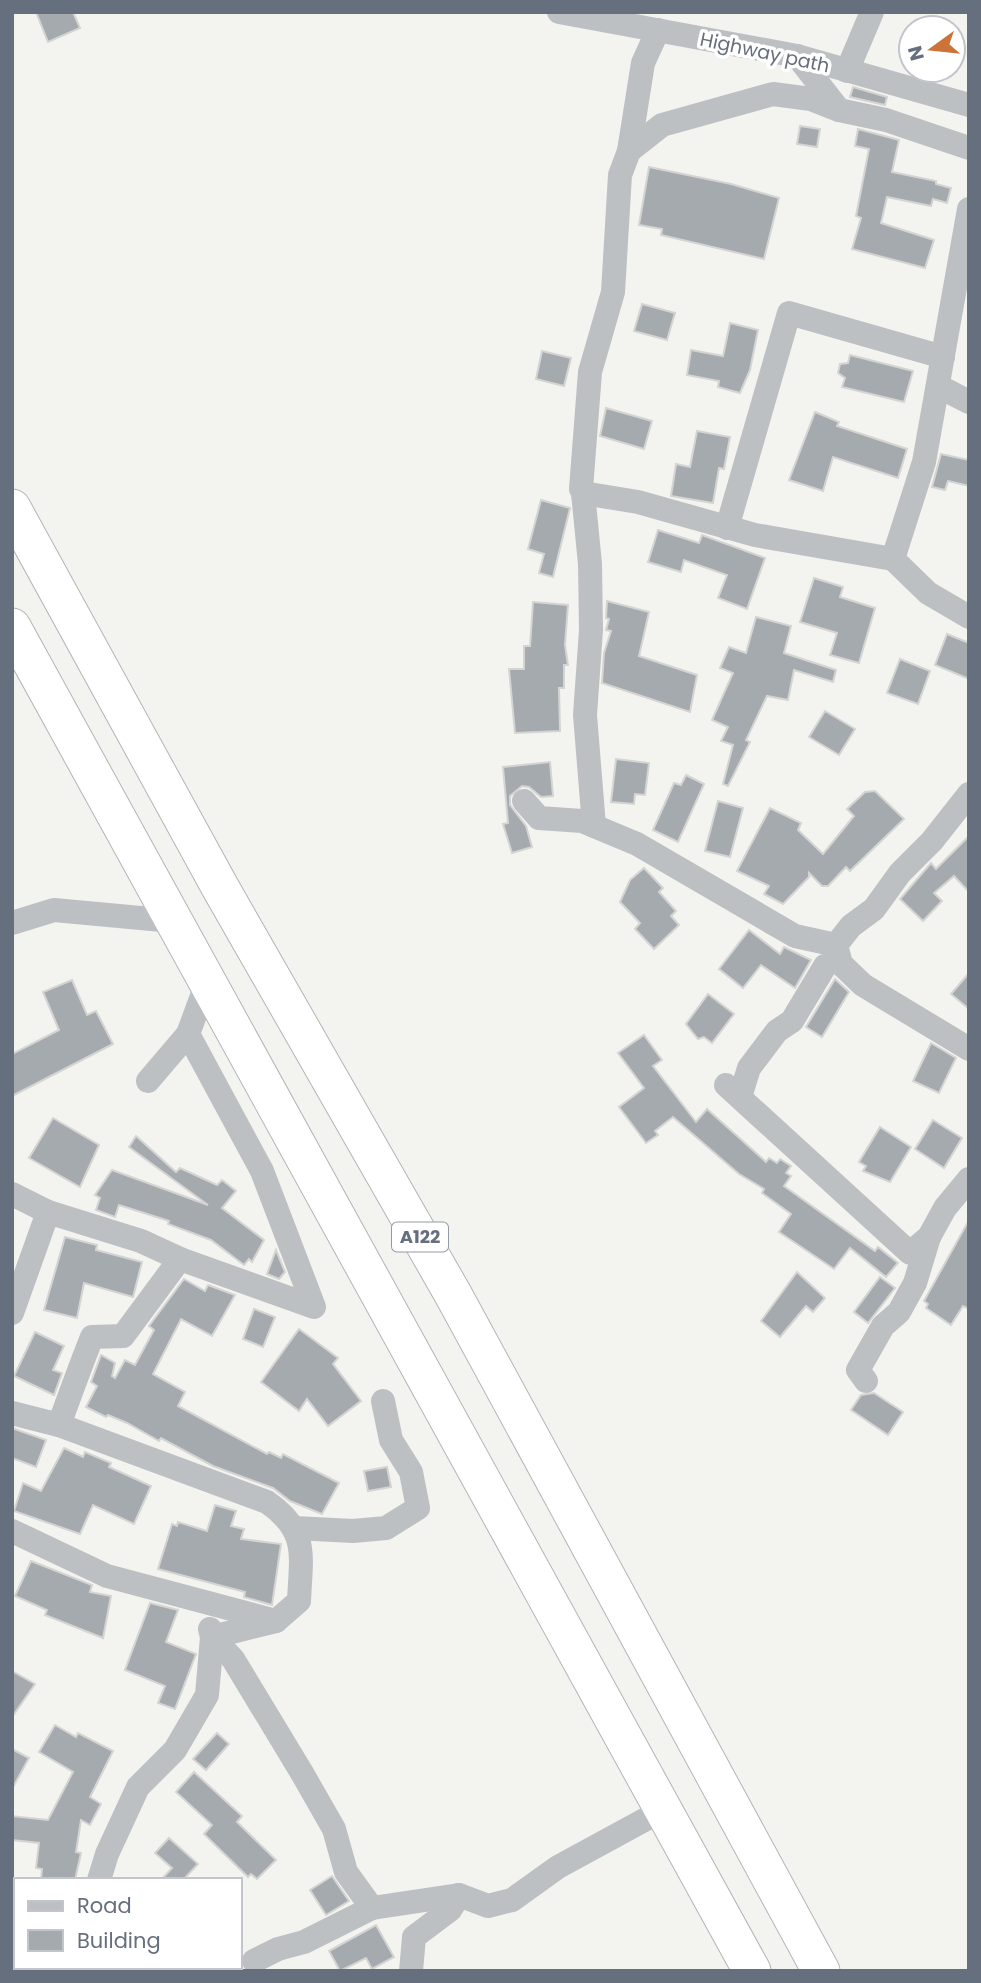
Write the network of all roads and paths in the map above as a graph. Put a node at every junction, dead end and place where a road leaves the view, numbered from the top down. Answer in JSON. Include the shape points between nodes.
{"nodes":[{"id":1,"x":559,"y":12,"type":"edge"},
{"id":2,"x":872,"y":12,"type":"edge"},
{"id":3,"x":609,"y":17,"type":"edge"},
{"id":4,"x":658,"y":30,"type":"junction"},
{"id":5,"x":797,"y":56,"type":"junction"},
{"id":6,"x":847,"y":71,"type":"junction"},
{"id":7,"x":969,"y":105,"type":"edge"},
{"id":8,"x":838,"y":110,"type":"junction"},
{"id":9,"x":969,"y":148,"type":"edge"},
{"id":10,"x":629,"y":151,"type":"junction"},
{"id":11,"x":969,"y":209,"type":"edge"},
{"id":12,"x":943,"y":357,"type":"junction"},
{"id":13,"x":938,"y":386,"type":"junction"},
{"id":14,"x":969,"y":402,"type":"edge"},
{"id":15,"x":583,"y":493,"type":"junction"},
{"id":16,"x":12,"y":508,"type":"edge"},
{"id":17,"x":727,"y":528,"type":"junction"},
{"id":18,"x":893,"y":559,"type":"junction"},
{"id":19,"x":969,"y":617,"type":"edge"},
{"id":20,"x":12,"y":627,"type":"edge"},
{"id":21,"x":969,"y":794,"type":"edge"},
{"id":22,"x":524,"y":801,"type":"dead end"},
{"id":23,"x":594,"y":826,"type":"junction"},
{"id":24,"x":173,"y":921,"type":"junction"},
{"id":25,"x":12,"y":923,"type":"edge"},
{"id":26,"x":830,"y":956,"type":"junction"},
{"id":27,"x":215,"y":992,"type":"junction"},
{"id":28,"x":188,"y":1034,"type":"junction"},
{"id":29,"x":969,"y":1049,"type":"edge"},
{"id":30,"x":148,"y":1081,"type":"dead end"},
{"id":31,"x":969,"y":1179,"type":"edge"},
{"id":32,"x":12,"y":1194,"type":"edge"},
{"id":33,"x":48,"y":1212,"type":"junction"},
{"id":34,"x":929,"y":1237,"type":"junction"},
{"id":35,"x":180,"y":1259,"type":"junction"},
{"id":36,"x":12,"y":1313,"type":"edge"},
{"id":37,"x":866,"y":1381,"type":"dead end"},
{"id":38,"x":383,"y":1401,"type":"dead end"},
{"id":39,"x":12,"y":1413,"type":"edge"},
{"id":40,"x":59,"y":1425,"type":"junction"},
{"id":41,"x":295,"y":1528,"type":"junction"},
{"id":42,"x":13,"y":1535,"type":"edge"},
{"id":43,"x":191,"y":1599,"type":"junction"},
{"id":44,"x":276,"y":1621,"type":"junction"},
{"id":45,"x":212,"y":1637,"type":"junction"},
{"id":46,"x":648,"y":1818,"type":"dead end"},
{"id":47,"x":100,"y":1878,"type":"edge"},
{"id":48,"x":459,"y":1895,"type":"junction"},
{"id":49,"x":372,"y":1908,"type":"junction"},
{"id":50,"x":254,"y":1961,"type":"dead end"},
{"id":51,"x":411,"y":1971,"type":"edge"},
{"id":52,"x":752,"y":1971,"type":"edge"},
{"id":53,"x":821,"y":1971,"type":"edge"}],
"edges":[{"from":1,"to":3,"type":"street","name":"Highway path"},
{"from":2,"to":6,"type":"street"},
{"from":3,"to":4,"type":"street","name":"Highway path"},
{"from":4,"to":5,"type":"street","name":"Highway path"},
{"from":4,"to":10,"type":"street","via":[[643,63]]},
{"from":5,"to":6,"type":"street","name":"Highway path"},
{"from":5,"to":8,"type":"street"},
{"from":6,"to":7,"type":"street","name":"Highway path"},
{"from":8,"to":9,"type":"street","via":[[886,120]]},
{"from":8,"to":10,"type":"street","via":[[811,99],[773,94],[662,125]]},
{"from":10,"to":15,"type":"street","via":[[620,175],[613,292],[590,372],[580,476]]},
{"from":11,"to":12,"type":"street"},
{"from":12,"to":13,"type":"street"},
{"from":12,"to":17,"type":"street","via":[[789,313]]},
{"from":13,"to":14,"type":"street"},
{"from":13,"to":18,"type":"street","via":[[924,461]]},
{"from":15,"to":17,"type":"street","via":[[638,502]]},
{"from":15,"to":23,"type":"street","via":[[591,604],[585,715]]},
{"from":16,"to":53,"type":"highway","number":"A122","via":[[220,887],[454,1296]]},
{"from":17,"to":18,"type":"street"},
{"from":18,"to":19,"type":"street","via":[[928,593]]},
{"from":20,"to":24,"type":"highway"},
{"from":21,"to":26,"type":"street","via":[[874,909],[851,926]]},
{"from":22,"to":23,"type":"street","via":[[539,818]]},
{"from":23,"to":26,"type":"street","via":[[638,844]]},
{"from":24,"to":25,"type":"street","via":[[54,910]]},
{"from":24,"to":27,"type":"highway"},
{"from":26,"to":29,"type":"street","via":[[863,985]]},
{"from":26,"to":34,"type":"street","via":[[792,1021],[777,1031],[733,1091],[910,1254]]},
{"from":27,"to":28,"type":"street","via":[[202,996]]},
{"from":27,"to":52,"type":"highway"},
{"from":28,"to":30,"type":"street"},
{"from":28,"to":35,"type":"street","via":[[262,1171],[314,1307]]},
{"from":31,"to":34,"type":"street"},
{"from":32,"to":33,"type":"street"},
{"from":33,"to":35,"type":"street","via":[[141,1241]]},
{"from":33,"to":36,"type":"street"},
{"from":34,"to":37,"type":"street","via":[[915,1283],[899,1312],[865,1352],[858,1370]]},
{"from":35,"to":40,"type":"street","via":[[123,1336],[92,1337]]},
{"from":38,"to":41,"type":"street","via":[[391,1440],[411,1472],[418,1508],[386,1528]]},
{"from":39,"to":40,"type":"street"},
{"from":40,"to":41,"type":"street","via":[[267,1502]]},
{"from":41,"to":44,"type":"street","via":[[301,1552],[299,1601]]},
{"from":42,"to":43,"type":"street","via":[[107,1576]]},
{"from":43,"to":44,"type":"street"},
{"from":43,"to":45,"type":"street","via":[[206,1615]]},
{"from":44,"to":45,"type":"street"},
{"from":45,"to":47,"type":"street","via":[[207,1695],[175,1750],[138,1787]]},
{"from":45,"to":49,"type":"street","via":[[233,1659],[272,1723],[334,1829],[346,1872]]},
{"from":46,"to":48,"type":"street","via":[[558,1867],[512,1900],[488,1906]]},
{"from":48,"to":49,"type":"street"},
{"from":48,"to":51,"type":"street","via":[[450,1910],[414,1937]]},
{"from":49,"to":50,"type":"street"}]}
